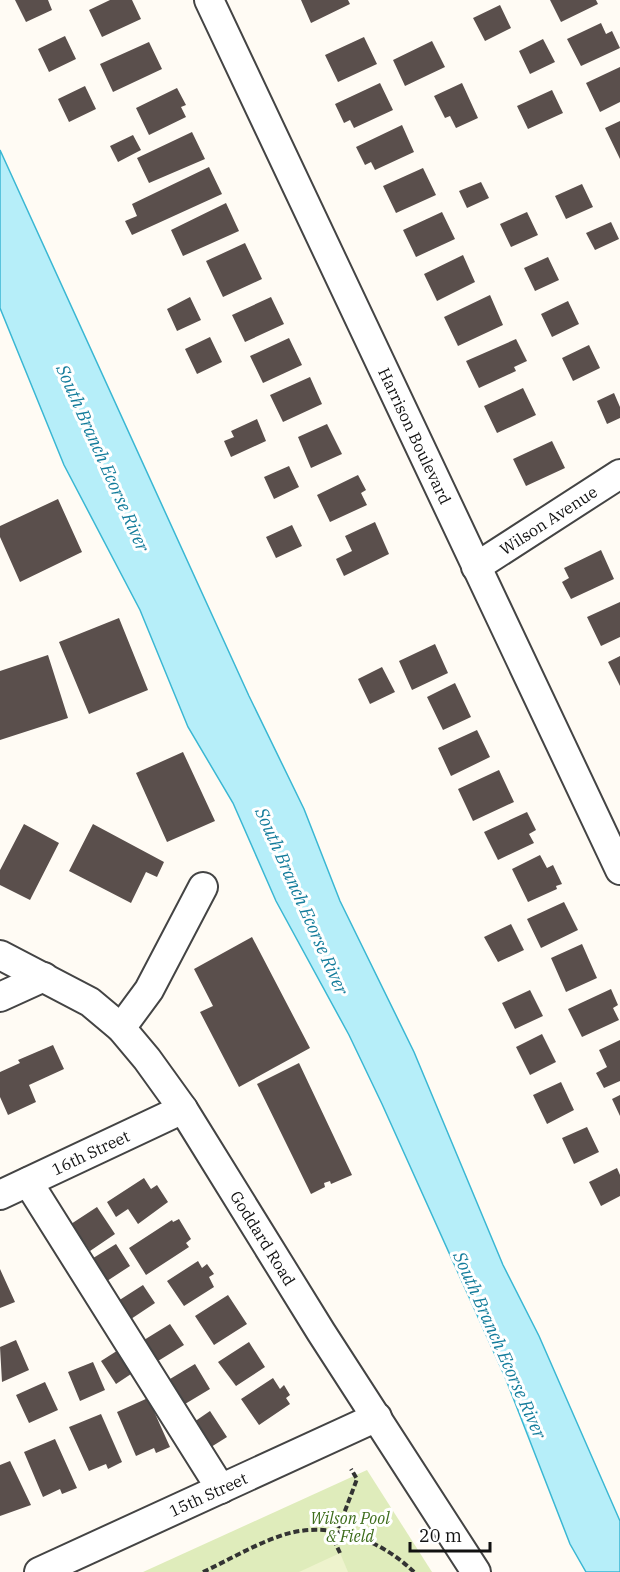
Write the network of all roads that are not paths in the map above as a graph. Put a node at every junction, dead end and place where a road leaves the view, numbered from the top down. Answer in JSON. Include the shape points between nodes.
{"nodes":[{"id":1,"x":209,"y":0,"type":"edge"},
{"id":2,"x":620,"y":474,"type":"edge"},
{"id":3,"x":476,"y":567,"type":"junction"},
{"id":4,"x":620,"y":870,"type":"edge"},
{"id":5,"x":203,"y":887,"type":"dead end"},
{"id":6,"x":0,"y":955,"type":"edge"},
{"id":7,"x":44,"y":977,"type":"junction"},
{"id":8,"x":0,"y":997,"type":"edge"},
{"id":9,"x":121,"y":1028,"type":"junction"},
{"id":10,"x":183,"y":1109,"type":"junction"},
{"id":11,"x":28,"y":1182,"type":"junction"},
{"id":12,"x":0,"y":1195,"type":"edge"},
{"id":13,"x":377,"y":1417,"type":"junction"},
{"id":14,"x":221,"y":1489,"type":"junction"},
{"id":15,"x":39,"y":1572,"type":"edge"},
{"id":16,"x":476,"y":1572,"type":"edge"}],
"edges":[{"from":1,"to":3,"type":"street","name":"Harrison Boulevard"},
{"from":2,"to":3,"type":"street","name":"Wilson Avenue"},
{"from":3,"to":4,"type":"street","name":"Harrison Boulevard"},
{"from":5,"to":9,"type":"street","via":[[149,990]]},
{"from":6,"to":7,"type":"street","name":"Goddard Road"},
{"from":7,"to":8,"type":"street"},
{"from":7,"to":9,"type":"street","name":"Goddard Road","via":[[90,1002]]},
{"from":9,"to":10,"type":"street","name":"Goddard Road"},
{"from":10,"to":11,"type":"street","name":"16th Street"},
{"from":10,"to":13,"type":"street","name":"Goddard Road"},
{"from":11,"to":12,"type":"street","name":"16th Street"},
{"from":11,"to":14,"type":"street"},
{"from":13,"to":14,"type":"street","name":"15th Street"},
{"from":13,"to":16,"type":"street","name":"Goddard Road"},
{"from":14,"to":15,"type":"street","name":"15th Street"}]}
